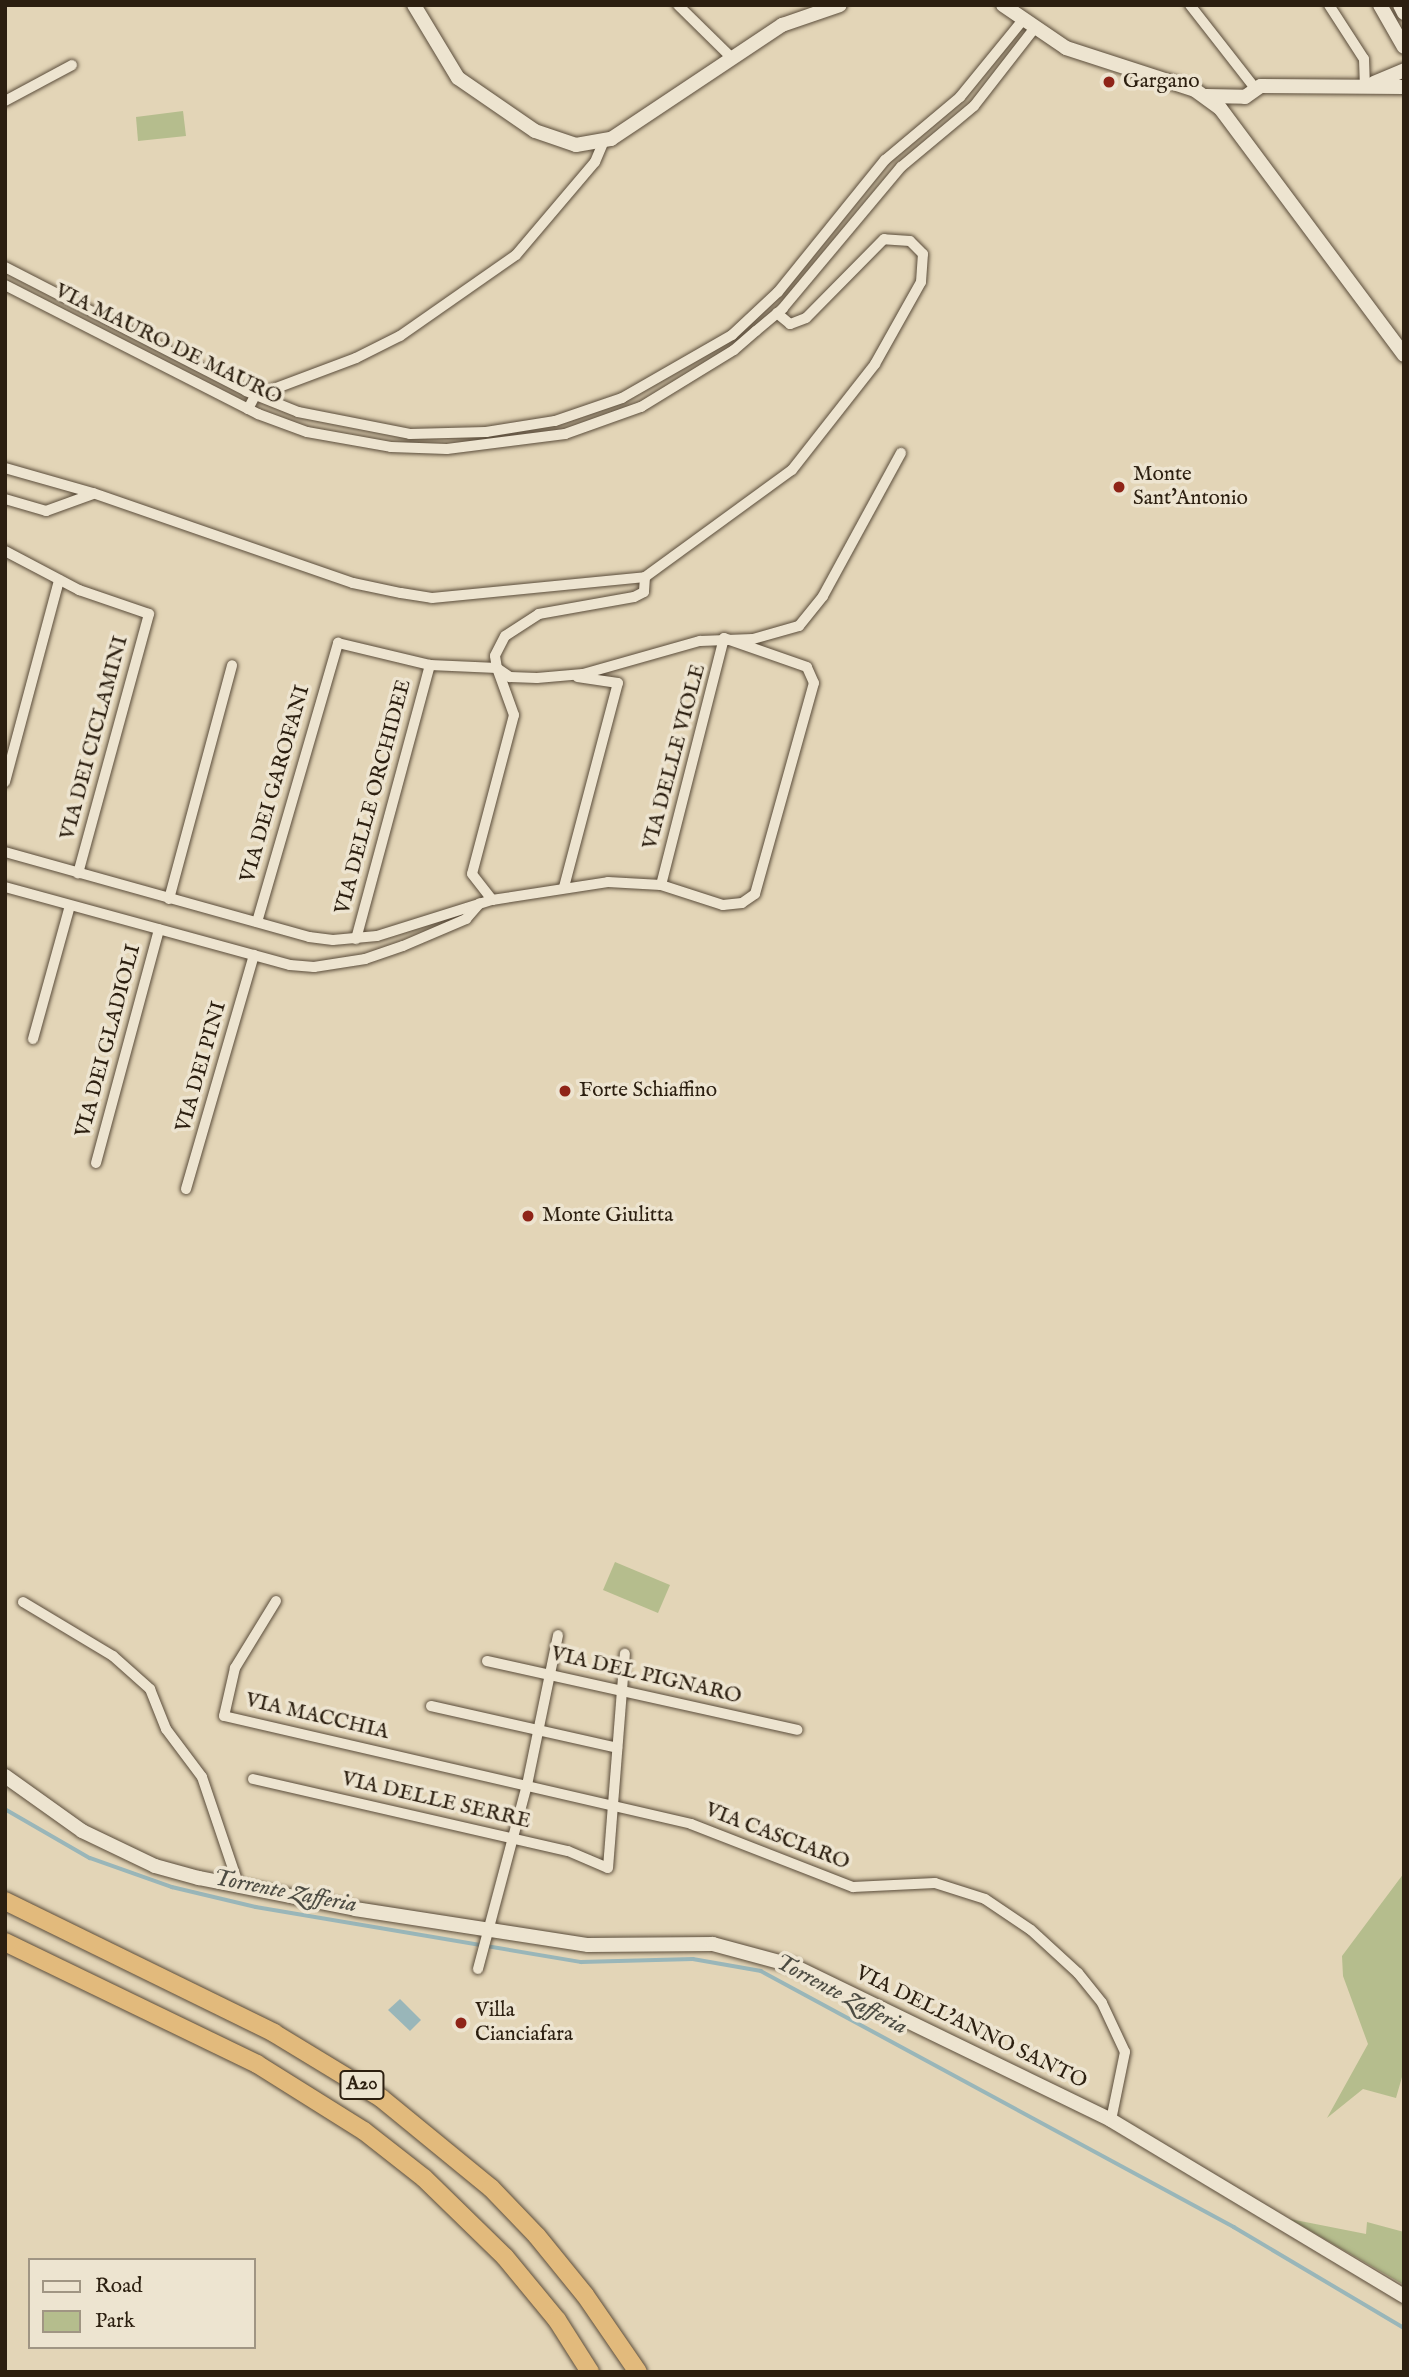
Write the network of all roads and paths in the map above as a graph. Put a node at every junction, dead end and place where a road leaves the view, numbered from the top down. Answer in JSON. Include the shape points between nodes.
{"nodes":[{"id":1,"x":414,"y":5,"type":"edge"},
{"id":2,"x":678,"y":5,"type":"edge"},
{"id":3,"x":840,"y":5,"type":"edge"},
{"id":4,"x":1003,"y":5,"type":"edge"},
{"id":5,"x":1190,"y":5,"type":"edge"},
{"id":6,"x":1329,"y":5,"type":"edge"},
{"id":7,"x":1380,"y":5,"type":"edge"},
{"id":8,"x":1399,"y":5,"type":"edge"},
{"id":9,"x":1404,"y":13,"type":"edge"},
{"id":10,"x":1028,"y":25,"type":"junction"},
{"id":11,"x":1404,"y":47,"type":"edge"},
{"id":12,"x":731,"y":57,"type":"junction"},
{"id":13,"x":72,"y":65,"type":"dead end"},
{"id":14,"x":1404,"y":70,"type":"edge"},
{"id":15,"x":1369,"y":84,"type":"junction"},
{"id":16,"x":1404,"y":87,"type":"edge"},
{"id":17,"x":1254,"y":88,"type":"junction"},
{"id":18,"x":1206,"y":96,"type":"junction"},
{"id":19,"x":5,"y":101,"type":"edge"},
{"id":20,"x":604,"y":141,"type":"junction"},
{"id":21,"x":5,"y":267,"type":"edge"},
{"id":22,"x":5,"y":285,"type":"edge"},
{"id":23,"x":777,"y":313,"type":"junction"},
{"id":24,"x":1404,"y":355,"type":"edge"},
{"id":25,"x":255,"y":396,"type":"junction"},
{"id":26,"x":248,"y":409,"type":"junction"},
{"id":27,"x":901,"y":453,"type":"dead end"},
{"id":28,"x":5,"y":468,"type":"edge"},
{"id":29,"x":93,"y":493,"type":"junction"},
{"id":30,"x":5,"y":499,"type":"edge"},
{"id":31,"x":5,"y":551,"type":"edge"},
{"id":32,"x":645,"y":577,"type":"junction"},
{"id":33,"x":59,"y":580,"type":"junction"},
{"id":34,"x":724,"y":638,"type":"junction"},
{"id":35,"x":232,"y":665,"type":"dead end"},
{"id":36,"x":430,"y":665,"type":"junction"},
{"id":37,"x":496,"y":668,"type":"junction"},
{"id":38,"x":565,"y":676,"type":"junction"},
{"id":39,"x":5,"y":782,"type":"edge"},
{"id":40,"x":5,"y":852,"type":"edge"},
{"id":41,"x":78,"y":873,"type":"junction"},
{"id":42,"x":661,"y":885,"type":"junction"},
{"id":43,"x":5,"y":887,"type":"edge"},
{"id":44,"x":564,"y":887,"type":"junction"},
{"id":45,"x":169,"y":899,"type":"junction"},
{"id":46,"x":492,"y":900,"type":"junction"},
{"id":47,"x":480,"y":903,"type":"junction"},
{"id":48,"x":70,"y":906,"type":"junction"},
{"id":49,"x":257,"y":922,"type":"junction"},
{"id":50,"x":159,"y":929,"type":"junction"},
{"id":51,"x":356,"y":939,"type":"junction"},
{"id":52,"x":254,"y":955,"type":"junction"},
{"id":53,"x":33,"y":1039,"type":"dead end"},
{"id":54,"x":96,"y":1163,"type":"dead end"},
{"id":55,"x":186,"y":1189,"type":"dead end"},
{"id":56,"x":276,"y":1601,"type":"dead end"},
{"id":57,"x":23,"y":1602,"type":"dead end"},
{"id":58,"x":558,"y":1635,"type":"dead end"},
{"id":59,"x":625,"y":1654,"type":"dead end"},
{"id":60,"x":487,"y":1661,"type":"dead end"},
{"id":61,"x":550,"y":1674,"type":"junction"},
{"id":62,"x":622,"y":1690,"type":"junction"},
{"id":63,"x":431,"y":1706,"type":"dead end"},
{"id":64,"x":538,"y":1730,"type":"junction"},
{"id":65,"x":797,"y":1730,"type":"dead end"},
{"id":66,"x":617,"y":1748,"type":"junction"},
{"id":67,"x":5,"y":1776,"type":"edge"},
{"id":68,"x":253,"y":1780,"type":"dead end"},
{"id":69,"x":527,"y":1785,"type":"junction"},
{"id":70,"x":616,"y":1806,"type":"junction"},
{"id":71,"x":513,"y":1838,"type":"junction"},
{"id":72,"x":239,"y":1886,"type":"junction"},
{"id":73,"x":5,"y":1901,"type":"edge"},
{"id":74,"x":490,"y":1934,"type":"junction"},
{"id":75,"x":5,"y":1942,"type":"edge"},
{"id":76,"x":478,"y":1969,"type":"dead end"},
{"id":77,"x":1111,"y":2120,"type":"junction"},
{"id":78,"x":1404,"y":2296,"type":"edge"},
{"id":79,"x":590,"y":2372,"type":"edge"},
{"id":80,"x":638,"y":2372,"type":"edge"}],
"edges":[{"from":1,"to":20,"type":"street","via":[[446,66],[496,107],[558,141]]},
{"from":2,"to":12,"type":"street"},
{"from":3,"to":12,"type":"street","via":[[791,20]]},
{"from":4,"to":10,"type":"street"},
{"from":5,"to":17,"type":"street"},
{"from":6,"to":15,"type":"street","via":[[1364,59]]},
{"from":7,"to":11,"type":"street"},
{"from":8,"to":9,"type":"street"},
{"from":10,"to":18,"type":"street","via":[[1082,54]]},
{"from":10,"to":23,"type":"street","name":"VIA MAURO DE MAURO","via":[[974,106],[901,167]]},
{"from":10,"to":25,"type":"street","name":"VIA MAURO DE MAURO","via":[[960,97],[885,160],[761,310],[701,356],[622,398],[527,427],[444,434],[334,422]]},
{"from":12,"to":20,"type":"street"},
{"from":13,"to":19,"type":"street"},
{"from":14,"to":15,"type":"street"},
{"from":15,"to":16,"type":"street"},
{"from":15,"to":17,"type":"street"},
{"from":17,"to":18,"type":"street","via":[[1245,97]]},
{"from":18,"to":24,"type":"street","via":[[1242,132]]},
{"from":20,"to":25,"type":"street","via":[[596,162],[516,255],[382,345]]},
{"from":21,"to":25,"type":"street","name":"VIA MAURO DE MAURO"},
{"from":22,"to":26,"type":"street","name":"VIA MAURO DE MAURO"},
{"from":23,"to":26,"type":"street","name":"VIA MAURO DE MAURO","via":[[734,350],[641,407],[565,434],[523,443],[458,449],[391,447],[307,432]]},
{"from":23,"to":32,"type":"street","via":[[790,324],[799,323],[884,239],[910,241],[923,254],[921,282],[875,364],[792,470],[753,503]]},
{"from":25,"to":26,"type":"street"},
{"from":27,"to":34,"type":"street","via":[[823,596],[799,626],[753,639]]},
{"from":28,"to":29,"type":"street"},
{"from":29,"to":30,"type":"street","via":[[51,510]]},
{"from":29,"to":32,"type":"street","via":[[353,583],[432,598]]},
{"from":31,"to":33,"type":"street"},
{"from":32,"to":37,"type":"street","via":[[643,592],[634,597],[538,614],[505,636],[495,656]]},
{"from":33,"to":39,"type":"street"},
{"from":33,"to":41,"type":"street","name":"VIA DEI CICLAMINI","via":[[149,614]]},
{"from":34,"to":38,"type":"street"},
{"from":34,"to":42,"type":"street","name":"VIA DELLE VIOLE"},
{"from":34,"to":42,"type":"street","via":[[807,667],[814,682],[755,894],[741,903],[723,905]]},
{"from":35,"to":45,"type":"street"},
{"from":36,"to":37,"type":"street"},
{"from":36,"to":49,"type":"street","name":"VIA DEI GAROFANI","via":[[338,643]]},
{"from":36,"to":51,"type":"street","name":"VIA DELLE ORCHIDEE"},
{"from":37,"to":38,"type":"street","via":[[510,677]]},
{"from":37,"to":46,"type":"street","via":[[514,715],[472,874]]},
{"from":38,"to":44,"type":"street","via":[[618,684]]},
{"from":40,"to":41,"type":"street"},
{"from":41,"to":45,"type":"street"},
{"from":42,"to":44,"type":"street","via":[[621,882]]},
{"from":43,"to":48,"type":"street"},
{"from":44,"to":46,"type":"street"},
{"from":45,"to":49,"type":"street"},
{"from":46,"to":47,"type":"street"},
{"from":47,"to":51,"type":"street"},
{"from":47,"to":52,"type":"street","via":[[455,925],[365,959],[314,967]]},
{"from":48,"to":50,"type":"street"},
{"from":48,"to":53,"type":"street"},
{"from":49,"to":51,"type":"street","via":[[309,937]]},
{"from":50,"to":52,"type":"street"},
{"from":50,"to":54,"type":"street","name":"VIA DEI GLADIOLI"},
{"from":52,"to":55,"type":"street","name":"VIA DEI PINI"},
{"from":56,"to":69,"type":"street","name":"VIA MACCHIA","via":[[235,1668],[224,1716]]},
{"from":57,"to":72,"type":"street","via":[[113,1656],[144,1681],[166,1729],[202,1777]]},
{"from":58,"to":61,"type":"street"},
{"from":59,"to":62,"type":"street"},
{"from":60,"to":61,"type":"street","name":"VIA DEL PIGNARO"},
{"from":61,"to":62,"type":"street","name":"VIA DEL PIGNARO"},
{"from":61,"to":64,"type":"street"},
{"from":62,"to":65,"type":"street","name":"VIA DEL PIGNARO"},
{"from":62,"to":66,"type":"street"},
{"from":63,"to":64,"type":"street"},
{"from":64,"to":66,"type":"street"},
{"from":64,"to":69,"type":"street"},
{"from":66,"to":70,"type":"street"},
{"from":67,"to":72,"type":"street","name":"VIA DELL'ANNO SANTO","via":[[82,1831],[144,1861]]},
{"from":68,"to":71,"type":"street","name":"VIA DELLE SERRE"},
{"from":69,"to":70,"type":"street","name":"VIA CASCIARO"},
{"from":69,"to":71,"type":"street"},
{"from":70,"to":71,"type":"street","name":"VIA DELLE SERRE","via":[[608,1868],[568,1851]]},
{"from":70,"to":77,"type":"street","name":"VIA CASCIARO","via":[[706,1829],[859,1889],[935,1883],[996,1906],[1078,1973],[1112,2021],[1125,2061]]},
{"from":71,"to":74,"type":"street"},
{"from":72,"to":74,"type":"street","name":"VIA DELL'ANNO SANTO"},
{"from":73,"to":80,"type":"highway","number":"A20","via":[[274,2033],[381,2098],[491,2188],[537,2236]]},
{"from":74,"to":76,"type":"street"},
{"from":74,"to":77,"type":"street","name":"VIA DELL'ANNO SANTO","via":[[588,1945],[695,1942],[759,1954],[897,2013]]},
{"from":75,"to":79,"type":"highway","number":"A20","via":[[257,2064],[364,2130],[425,2178],[505,2257],[557,2320]]},
{"from":77,"to":78,"type":"street","name":"VIA DELL'ANNO SANTO"}]}
